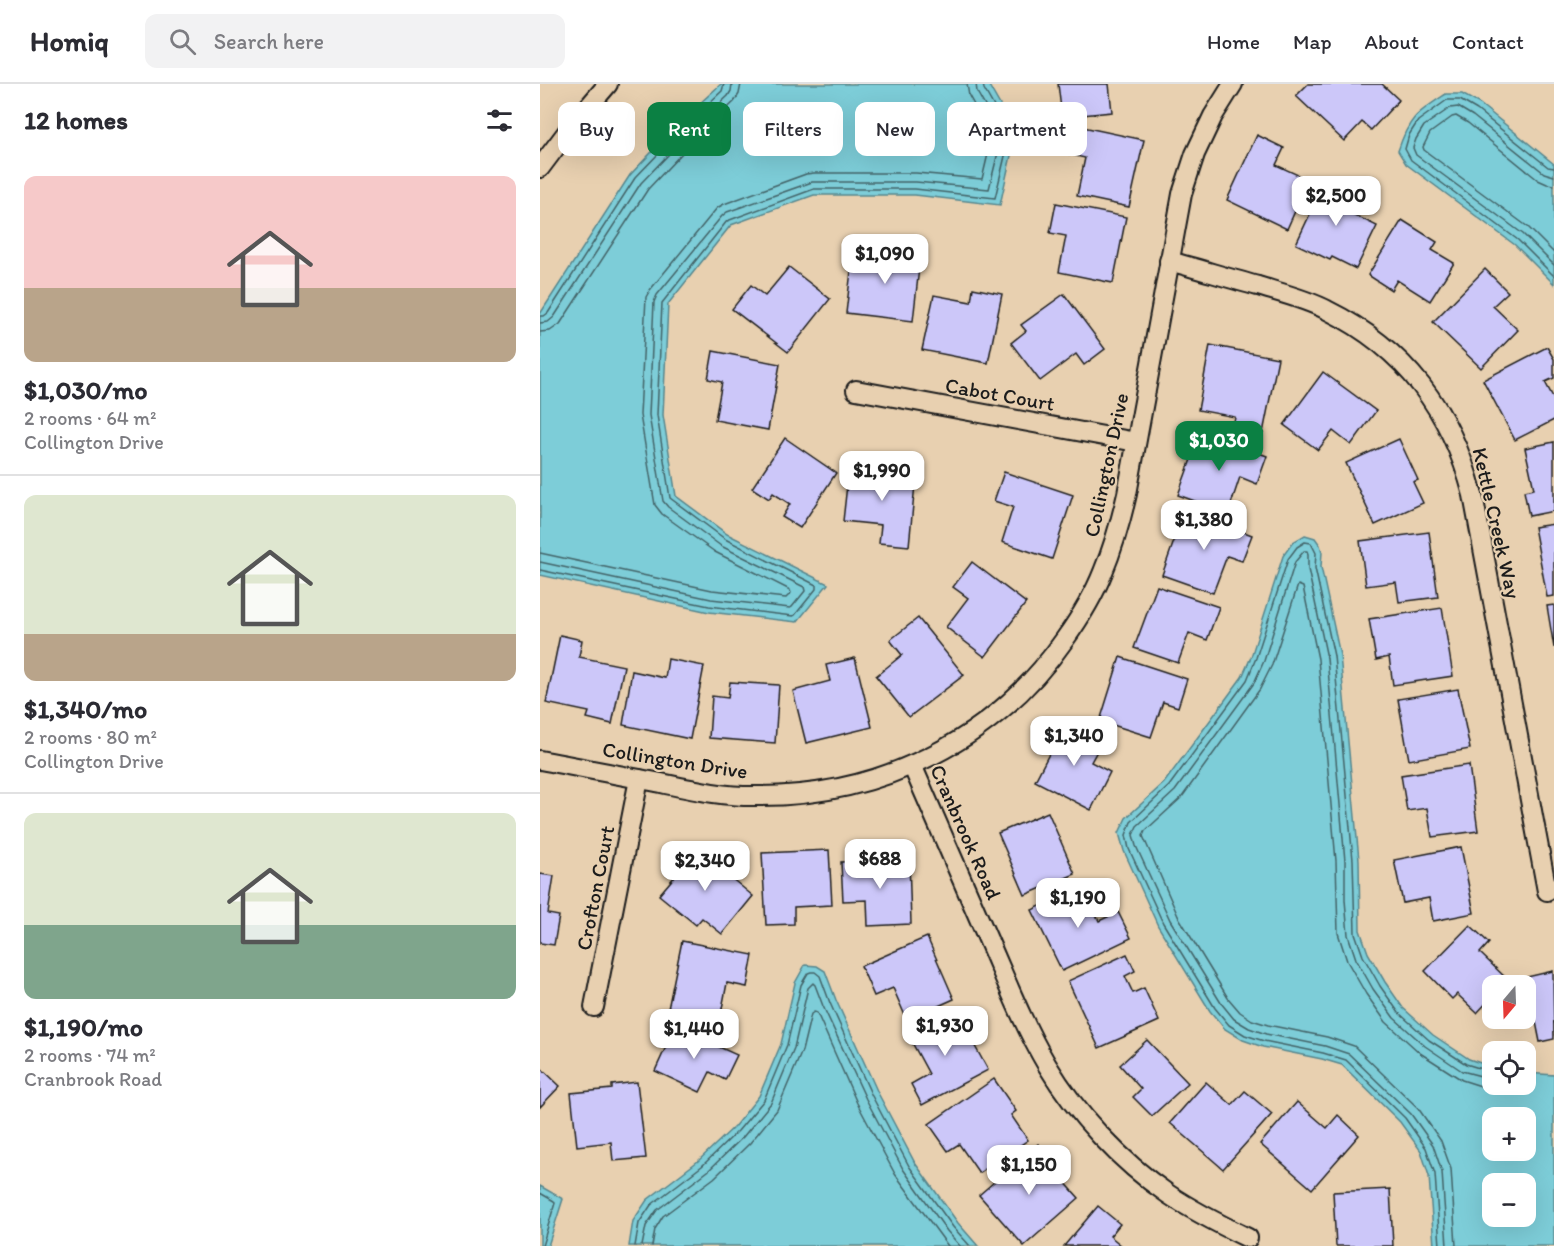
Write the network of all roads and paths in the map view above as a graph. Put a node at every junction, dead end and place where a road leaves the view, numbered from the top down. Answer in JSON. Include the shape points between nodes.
{"nodes":[{"id":1,"x":608,"y":84,"type":"edge"},
{"id":2,"x":1233,"y":84,"type":"edge"},
{"id":3,"x":540,"y":168,"type":"edge"},
{"id":4,"x":1169,"y":261,"type":"junction"},
{"id":5,"x":856,"y":390,"type":"dead end"},
{"id":6,"x":1136,"y":442,"type":"junction"},
{"id":7,"x":540,"y":760,"type":"edge"},
{"id":8,"x":912,"y":765,"type":"junction"},
{"id":9,"x":639,"y":779,"type":"junction"},
{"id":10,"x":1547,"y":891,"type":"dead end"},
{"id":11,"x":594,"y":1007,"type":"dead end"},
{"id":12,"x":1248,"y":1238,"type":"dead end"}],
"edges":[{"from":1,"to":3,"type":"street"},
{"from":2,"to":4,"type":"street","name":"Collington Drive","via":[[1195,154],[1182,194]]},
{"from":4,"to":6,"type":"street","name":"Collington Drive"},
{"from":4,"to":10,"type":"street","name":"Kettle Creek Way","via":[[1326,309],[1374,338],[1416,379],[1438,408],[1455,441],[1473,495]]},
{"from":5,"to":6,"type":"street","name":"Cabot Court"},
{"from":6,"to":8,"type":"street","name":"Collington Drive","via":[[1119,526],[1103,573],[1074,626],[1051,659],[1017,696],[950,746]]},
{"from":7,"to":9,"type":"street","name":"Collington Drive"},
{"from":8,"to":9,"type":"street","name":"Collington Drive","via":[[857,784],[808,794],[708,792]]},
{"from":8,"to":12,"type":"street","name":"Cranbrook Road","via":[[1022,1017],[1066,1094],[1126,1161],[1168,1194]]},
{"from":9,"to":11,"type":"street","name":"Crofton Court"}]}
